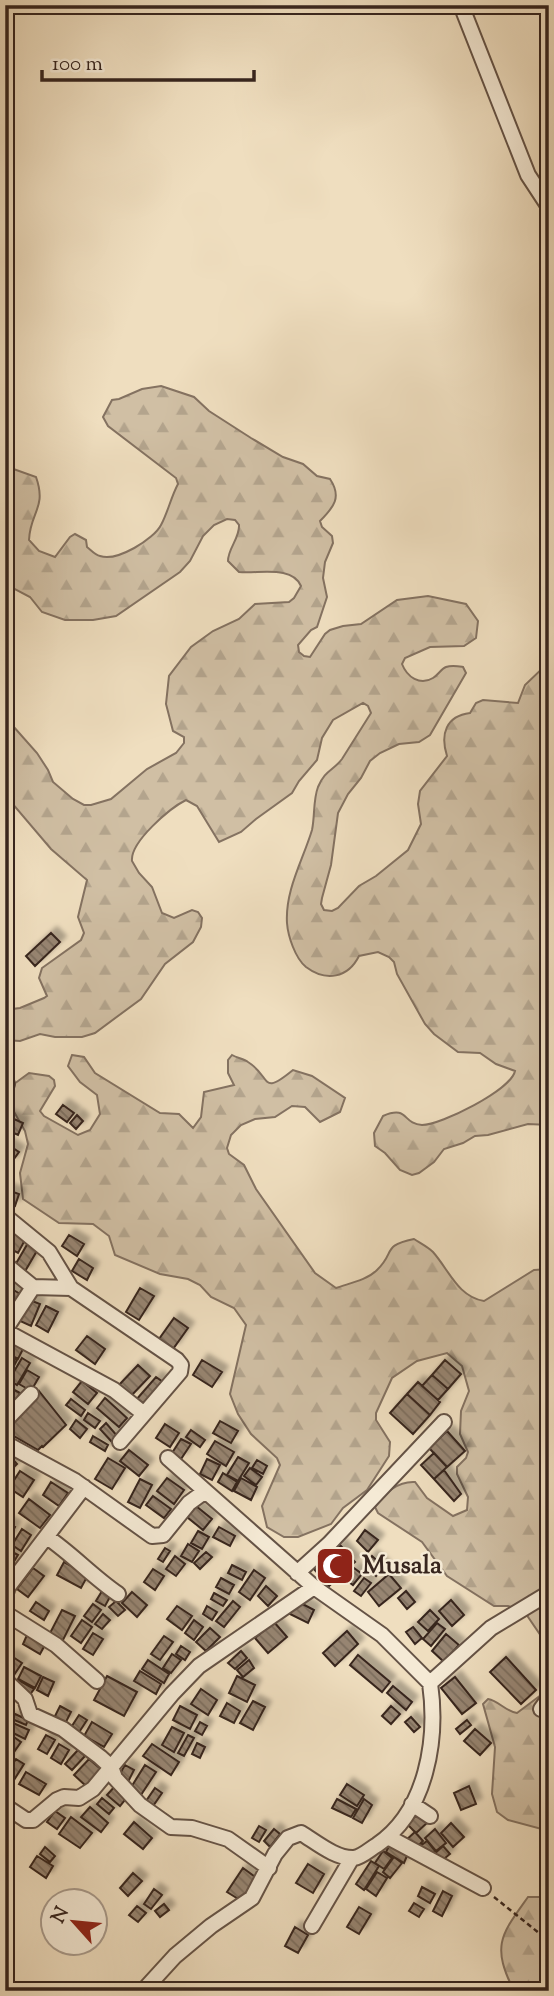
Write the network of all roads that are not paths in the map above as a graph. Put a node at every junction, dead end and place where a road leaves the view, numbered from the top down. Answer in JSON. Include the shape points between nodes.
{"nodes":[{"id":1,"x":461,"y":5,"type":"edge"},
{"id":2,"x":549,"y":207,"type":"edge"},
{"id":3,"x":5,"y":1078,"type":"edge"},
{"id":4,"x":5,"y":1089,"type":"edge"},
{"id":5,"x":5,"y":1216,"type":"edge"},
{"id":6,"x":5,"y":1264,"type":"edge"},
{"id":7,"x":33,"y":1287,"type":"junction"},
{"id":8,"x":71,"y":1288,"type":"junction"},
{"id":9,"x":7,"y":1324,"type":"edge"},
{"id":10,"x":31,"y":1394,"type":"dead end"},
{"id":11,"x":143,"y":1413,"type":"junction"},
{"id":12,"x":5,"y":1421,"type":"edge"},
{"id":13,"x":444,"y":1422,"type":"dead end"},
{"id":14,"x":120,"y":1442,"type":"dead end"},
{"id":15,"x":5,"y":1443,"type":"edge"},
{"id":16,"x":168,"y":1458,"type":"dead end"},
{"id":17,"x":84,"y":1487,"type":"junction"},
{"id":18,"x":204,"y":1492,"type":"junction"},
{"id":19,"x":47,"y":1537,"type":"junction"},
{"id":20,"x":297,"y":1573,"type":"junction"},
{"id":21,"x":314,"y":1587,"type":"junction"},
{"id":22,"x":6,"y":1590,"type":"edge"},
{"id":23,"x":549,"y":1593,"type":"edge"},
{"id":24,"x":118,"y":1594,"type":"dead end"},
{"id":25,"x":5,"y":1613,"type":"edge"},
{"id":26,"x":5,"y":1680,"type":"edge"},
{"id":27,"x":97,"y":1681,"type":"dead end"},
{"id":28,"x":430,"y":1683,"type":"junction"},
{"id":29,"x":110,"y":1767,"type":"junction"},
{"id":30,"x":412,"y":1804,"type":"junction"},
{"id":31,"x":5,"y":1806,"type":"edge"},
{"id":32,"x":430,"y":1816,"type":"dead end"},
{"id":33,"x":388,"y":1838,"type":"junction"},
{"id":34,"x":352,"y":1858,"type":"junction"},
{"id":35,"x":269,"y":1868,"type":"junction"},
{"id":36,"x":483,"y":1888,"type":"road end"},
{"id":37,"x":312,"y":1926,"type":"dead end"},
{"id":38,"x":143,"y":1991,"type":"edge"}],
"edges":[{"from":1,"to":2,"type":"street","via":[[528,175]]},
{"from":3,"to":4,"type":"street"},
{"from":5,"to":8,"type":"street","via":[[49,1252]]},
{"from":6,"to":7,"type":"street"},
{"from":7,"to":8,"type":"street"},
{"from":7,"to":9,"type":"street"},
{"from":8,"to":11,"type":"street","via":[[181,1365],[180,1372]]},
{"from":9,"to":11,"type":"street"},
{"from":10,"to":12,"type":"street"},
{"from":11,"to":14,"type":"street"},
{"from":13,"to":20,"type":"street"},
{"from":15,"to":17,"type":"street"},
{"from":16,"to":18,"type":"street"},
{"from":17,"to":18,"type":"street","via":[[158,1537]]},
{"from":17,"to":19,"type":"street"},
{"from":18,"to":20,"type":"street"},
{"from":19,"to":22,"type":"street"},
{"from":19,"to":24,"type":"street"},
{"from":20,"to":21,"type":"street"},
{"from":21,"to":28,"type":"street","via":[[383,1635]]},
{"from":21,"to":29,"type":"street","via":[[199,1666]]},
{"from":23,"to":28,"type":"street","via":[[491,1628]]},
{"from":25,"to":27,"type":"street","via":[[56,1646]]},
{"from":26,"to":29,"type":"street","via":[[25,1699],[30,1714],[63,1729]]},
{"from":28,"to":30,"type":"street","via":[[431,1738],[425,1774]]},
{"from":29,"to":31,"type":"street","via":[[90,1792],[57,1800],[33,1821]]},
{"from":29,"to":35,"type":"street","via":[[140,1805],[171,1827],[228,1839]]},
{"from":30,"to":32,"type":"street"},
{"from":30,"to":33,"type":"street"},
{"from":33,"to":34,"type":"street"},
{"from":33,"to":36,"type":"street"},
{"from":34,"to":35,"type":"street","via":[[342,1857],[301,1833],[288,1838]]},
{"from":34,"to":37,"type":"street"},
{"from":35,"to":38,"type":"street","via":[[252,1899],[175,1956]]}]}
